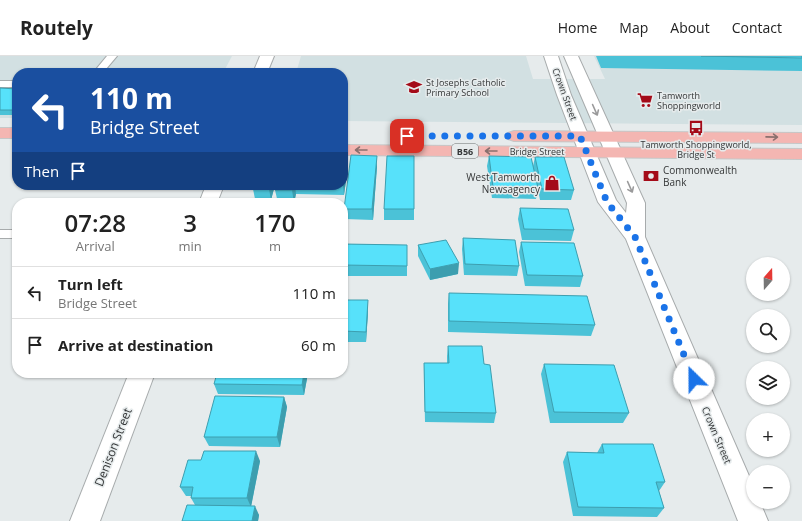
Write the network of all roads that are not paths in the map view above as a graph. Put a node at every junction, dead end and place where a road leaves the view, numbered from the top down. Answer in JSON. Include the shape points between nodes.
{"nodes":[{"id":1,"x":112,"y":56,"type":"edge"},
{"id":2,"x":267,"y":56,"type":"edge"},
{"id":3,"x":551,"y":56,"type":"edge"},
{"id":4,"x":571,"y":56,"type":"edge"},
{"id":5,"x":102,"y":68,"type":"edge"},
{"id":6,"x":262,"y":68,"type":"edge"},
{"id":7,"x":0,"y":84,"type":"edge"},
{"id":8,"x":12,"y":84,"type":"edge"},
{"id":9,"x":0,"y":133,"type":"edge"},
{"id":10,"x":12,"y":133,"type":"edge"},
{"id":11,"x":348,"y":135,"type":"edge"},
{"id":12,"x":463,"y":136,"type":"dead end"},
{"id":13,"x":502,"y":136,"type":"dead end"},
{"id":14,"x":802,"y":138,"type":"edge"},
{"id":15,"x":583,"y":144,"type":"junction"},
{"id":16,"x":610,"y":144,"type":"junction"},
{"id":17,"x":0,"y":147,"type":"edge"},
{"id":18,"x":12,"y":147,"type":"edge"},
{"id":19,"x":348,"y":150,"type":"edge"},
{"id":20,"x":802,"y":154,"type":"edge"},
{"id":21,"x":0,"y":234,"type":"edge"},
{"id":22,"x":12,"y":234,"type":"edge"},
{"id":23,"x":635,"y":237,"type":"junction"},
{"id":24,"x":140,"y":378,"type":"edge"},
{"id":25,"x":85,"y":521,"type":"edge"},
{"id":26,"x":753,"y":521,"type":"edge"}],
"edges":[{"from":1,"to":5,"type":"lane"},
{"from":2,"to":6,"type":"street"},
{"from":3,"to":15,"type":"street","name":"Crown Street"},
{"from":4,"to":16,"type":"street","name":"Crown Street","one_way":true},
{"from":7,"to":8,"type":"lane"},
{"from":9,"to":10,"type":"main road"},
{"from":11,"to":12,"type":"main road","number":"B56"},
{"from":13,"to":15,"type":"main road","name":"Bridge Street","number":"B56"},
{"from":16,"to":14,"type":"main road","name":"Bridge Street","number":"B56","one_way":true},
{"from":15,"to":16,"type":"main road","name":"Bridge Street","number":"B56"},
{"from":15,"to":19,"type":"main road","name":"Bridge Street","number":"B56","one_way":true},
{"from":15,"to":23,"type":"street","name":"Crown Street","via":[[607,202]]},
{"from":16,"to":20,"type":"main road","name":"Bridge Street","number":"B56"},
{"from":16,"to":23,"type":"street","name":"Crown Street","one_way":true,"via":[[636,203]]},
{"from":17,"to":18,"type":"main road"},
{"from":21,"to":22,"type":"lane"},
{"from":23,"to":26,"type":"street","name":"Crown Street"},
{"from":24,"to":25,"type":"street","name":"Denison Street"}]}
